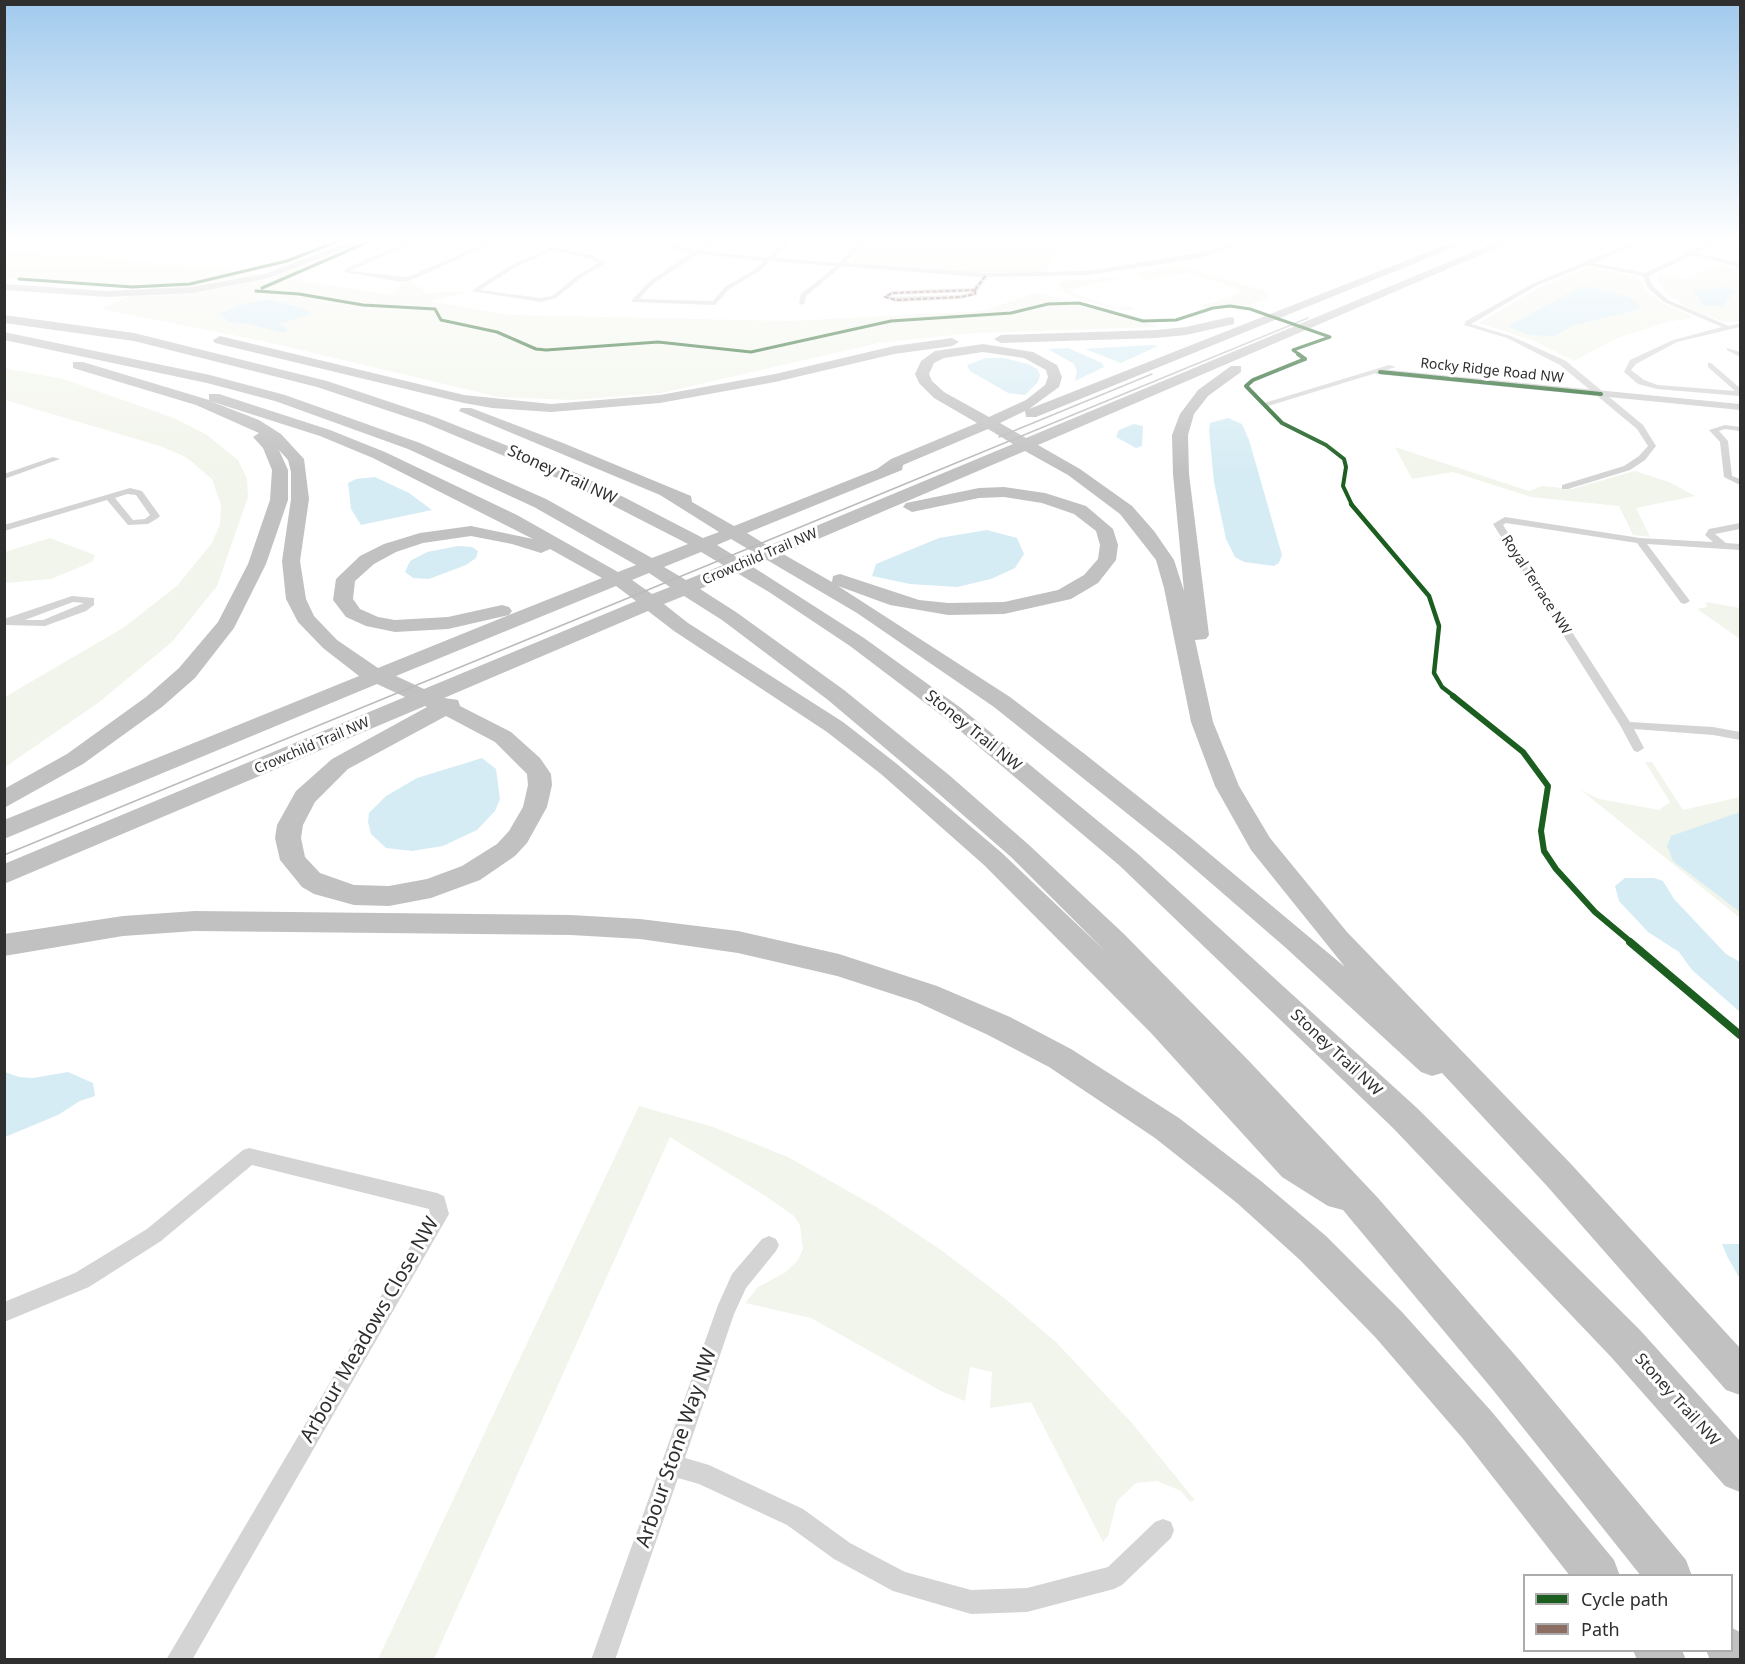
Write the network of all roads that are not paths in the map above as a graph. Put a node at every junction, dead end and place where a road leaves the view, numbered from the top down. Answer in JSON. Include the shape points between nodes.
{"nodes":[{"id":1,"x":66,"y":316,"type":"edge"},
{"id":2,"x":1244,"y":316,"type":"edge"},
{"id":3,"x":1277,"y":316,"type":"edge"},
{"id":4,"x":1334,"y":316,"type":"edge"},
{"id":5,"x":1353,"y":316,"type":"edge"},
{"id":6,"x":1483,"y":316,"type":"edge"},
{"id":7,"x":1700,"y":316,"type":"edge"},
{"id":8,"x":4,"y":319,"type":"edge"},
{"id":9,"x":1740,"y":325,"type":"edge"},
{"id":10,"x":1727,"y":327,"type":"junction"},
{"id":11,"x":166,"y":330,"type":"dead end"},
{"id":12,"x":1740,"y":333,"type":"edge"},
{"id":13,"x":4,"y":336,"type":"edge"},
{"id":14,"x":207,"y":337,"type":"dead end"},
{"id":15,"x":1729,"y":349,"type":"dead end"},
{"id":16,"x":1740,"y":355,"type":"edge"},
{"id":17,"x":59,"y":361,"type":"dead end"},
{"id":18,"x":78,"y":365,"type":"junction"},
{"id":19,"x":1711,"y":365,"type":"dead end"},
{"id":20,"x":1392,"y":367,"type":"joint"},
{"id":21,"x":1380,"y":372,"type":"junction"},
{"id":22,"x":369,"y":378,"type":"junction"},
{"id":23,"x":1455,"y":378,"type":"junction"},
{"id":24,"x":1582,"y":379,"type":"junction"},
{"id":25,"x":1597,"y":391,"type":"junction"},
{"id":26,"x":1740,"y":393,"type":"edge"},
{"id":27,"x":1661,"y":395,"type":"junction"},
{"id":28,"x":201,"y":402,"type":"junction"},
{"id":29,"x":1740,"y":402,"type":"edge"},
{"id":30,"x":1265,"y":404,"type":"dead end"},
{"id":31,"x":1740,"y":407,"type":"edge"},
{"id":32,"x":1740,"y":429,"type":"edge"},
{"id":33,"x":56,"y":459,"type":"dead end"},
{"id":34,"x":882,"y":473,"type":"junction"},
{"id":35,"x":4,"y":477,"type":"edge"},
{"id":36,"x":1740,"y":482,"type":"edge"},
{"id":37,"x":1565,"y":487,"type":"dead end"},
{"id":38,"x":668,"y":495,"type":"junction"},
{"id":39,"x":109,"y":497,"type":"junction"},
{"id":40,"x":1740,"y":526,"type":"edge"},
{"id":41,"x":4,"y":528,"type":"edge"},
{"id":42,"x":818,"y":538,"type":"junction"},
{"id":43,"x":1640,"y":541,"type":"junction"},
{"id":44,"x":1724,"y":546,"type":"junction"},
{"id":45,"x":1740,"y":547,"type":"edge"},
{"id":46,"x":673,"y":556,"type":"junction"},
{"id":47,"x":1685,"y":601,"type":"dead end"},
{"id":48,"x":8,"y":622,"type":"edge"},
{"id":49,"x":681,"y":627,"type":"junction"},
{"id":50,"x":390,"y":724,"type":"junction"},
{"id":51,"x":1626,"y":725,"type":"junction"},
{"id":52,"x":1740,"y":736,"type":"edge"},
{"id":53,"x":1638,"y":748,"type":"dead end"},
{"id":54,"x":1214,"y":752,"type":"junction"},
{"id":55,"x":4,"y":800,"type":"edge"},
{"id":56,"x":4,"y":830,"type":"edge"},
{"id":57,"x":4,"y":875,"type":"edge"},
{"id":58,"x":4,"y":945,"type":"edge"},
{"id":59,"x":1366,"y":1210,"type":"junction"},
{"id":60,"x":769,"y":1245,"type":"dead end"},
{"id":61,"x":1678,"y":1305,"type":"junction"},
{"id":62,"x":4,"y":1312,"type":"edge"},
{"id":63,"x":1740,"y":1376,"type":"edge"},
{"id":64,"x":672,"y":1466,"type":"junction"},
{"id":65,"x":1740,"y":1470,"type":"edge"},
{"id":66,"x":1163,"y":1530,"type":"dead end"},
{"id":67,"x":1597,"y":1574,"type":"edge"},
{"id":68,"x":1669,"y":1574,"type":"edge"},
{"id":69,"x":178,"y":1659,"type":"edge"},
{"id":70,"x":603,"y":1659,"type":"edge"}],
"edges":[{"from":1,"to":11,"type":"highway"},
{"from":2,"to":22,"type":"highway","via":[[1186,331],[938,343],[857,357],[727,388],[619,404],[551,408],[492,405]]},
{"from":3,"to":34,"type":"highway","name":"Crowchild Trail NW"},
{"from":4,"to":42,"type":"highway","name":"Crowchild Trail NW"},
{"from":5,"to":54,"type":"highway","via":[[1229,373],[1203,393],[1188,414],[1180,435],[1181,474]]},
{"from":6,"to":24,"type":"street","via":[[1467,325],[1540,350]]},
{"from":7,"to":10,"type":"street"},
{"from":8,"to":65,"type":"highway","name":"Stoney Trail NW","via":[[134,337],[212,355],[322,384],[430,420],[575,479],[776,588],[953,713],[1138,868],[1405,1118],[1626,1344]]},
{"from":9,"to":10,"type":"street"},
{"from":10,"to":12,"type":"street"},
{"from":10,"to":26,"type":"street","via":[[1675,340],[1633,362],[1627,370],[1641,382],[1658,387]]},
{"from":13,"to":59,"type":"highway","via":[[210,379],[280,398],[414,446],[592,531],[729,616],[836,695],[1020,851],[1238,1070]]},
{"from":14,"to":22,"type":"highway"},
{"from":15,"to":16,"type":"street"},
{"from":17,"to":18,"type":"highway"},
{"from":18,"to":28,"type":"highway"},
{"from":18,"to":49,"type":"highway","via":[[154,380],[227,401],[379,455],[561,545],[629,586]]},
{"from":19,"to":26,"type":"street"},
{"from":20,"to":21,"type":"street"},
{"from":20,"to":23,"type":"street","name":"Rocky Ridge Road NW"},
{"from":21,"to":23,"type":"street","name":"Rocky Ridge Road NW"},
{"from":21,"to":30,"type":"street"},
{"from":22,"to":38,"type":"highway","via":[[557,446]]},
{"from":23,"to":25,"type":"street","name":"Rocky Ridge Road NW"},
{"from":24,"to":25,"type":"street"},
{"from":24,"to":27,"type":"street"},
{"from":25,"to":27,"type":"street","name":"Rocky Ridge Road NW"},
{"from":25,"to":31,"type":"street","name":"Rocky Ridge Road NW"},
{"from":25,"to":37,"type":"street","via":[[1640,427],[1652,446],[1627,468]]},
{"from":27,"to":29,"type":"street","name":"Rocky Ridge Road NW"},
{"from":28,"to":50,"type":"highway","via":[[267,429],[296,459],[300,499],[291,578],[296,599],[315,630],[367,670],[503,737],[539,774],[535,807],[518,837],[506,850],[471,873],[431,888],[389,896],[354,895],[324,887],[311,880],[293,860],[288,838],[296,810],[340,764]]},
{"from":28,"to":55,"type":"highway","via":[[255,431],[270,447],[280,470],[279,500],[241,600],[206,653],[154,702],[75,759]]},
{"from":32,"to":36,"type":"street","via":[[1713,430],[1724,441],[1728,477]]},
{"from":33,"to":35,"type":"street"},
{"from":34,"to":46,"type":"highway","name":"Crowchild Trail NW"},
{"from":34,"to":54,"type":"highway","via":[[897,462],[1031,403],[1052,387],[1052,368],[1028,355],[994,349],[949,352],[928,360],[922,374],[939,395],[971,413],[1046,456],[1107,494],[1157,546],[1174,588],[1194,691]]},
{"from":38,"to":42,"type":"highway","via":[[688,501],[844,583],[919,606],[1004,608],[1064,595],[1102,569],[1109,545],[1104,529],[1080,510],[1045,498],[1004,492],[963,494],[934,501]]},
{"from":38,"to":61,"type":"highway","via":[[864,609],[1002,702],[1078,760],[1287,933],[1421,1052]]},
{"from":39,"to":39,"type":"street","via":[[131,523],[143,523],[155,516],[137,492]]},
{"from":39,"to":41,"type":"street"},
{"from":40,"to":44,"type":"street","via":[[1712,531],[1710,535]]},
{"from":42,"to":50,"type":"highway","name":"Crowchild Trail NW","via":[[799,549],[767,554],[664,597]]},
{"from":43,"to":44,"type":"street","name":"Royal Terrace NW"},
{"from":43,"to":47,"type":"street"},
{"from":43,"to":51,"type":"street","name":"Royal Terrace NW","via":[[1505,520],[1497,524]]},
{"from":44,"to":45,"type":"street","name":"Royal Terrace NW"},
{"from":46,"to":49,"type":"highway","via":[[649,560],[528,603],[462,621],[426,626],[373,622],[353,613],[342,593],[351,573],[379,553],[420,538],[471,531],[516,539],[551,553]]},
{"from":46,"to":56,"type":"highway","name":"Crowchild Trail NW"},
{"from":48,"to":48,"type":"street","via":[[45,623],[82,609],[90,600],[72,599]]},
{"from":49,"to":59,"type":"highway","via":[[796,700],[889,769],[993,859],[1162,1024],[1294,1166]]},
{"from":50,"to":57,"type":"highway","name":"Crowchild Trail NW"},
{"from":51,"to":52,"type":"street"},
{"from":51,"to":53,"type":"street"},
{"from":54,"to":61,"type":"highway","via":[[1227,786],[1260,844],[1309,908]]},
{"from":58,"to":67,"type":"highway","via":[[80,931],[195,921],[571,925],[640,929],[738,942],[839,965],[927,994],[1060,1058],[1167,1128],[1249,1192],[1313,1248],[1389,1324],[1478,1426]]},
{"from":59,"to":68,"type":"highway"},
{"from":60,"to":64,"type":"street","name":"Arbour Stone Way NW","via":[[739,1281],[725,1312]]},
{"from":61,"to":63,"type":"highway"},
{"from":62,"to":69,"type":"street","name":"Arbour Meadows Close NW","via":[[82,1280],[154,1235],[249,1156],[438,1202],[440,1214]]},
{"from":64,"to":66,"type":"street","via":[[701,1473],[795,1517],[842,1551],[901,1583],[971,1602],[1027,1600],[1114,1577]]},
{"from":64,"to":70,"type":"street","name":"Arbour Stone Way NW"}]}
